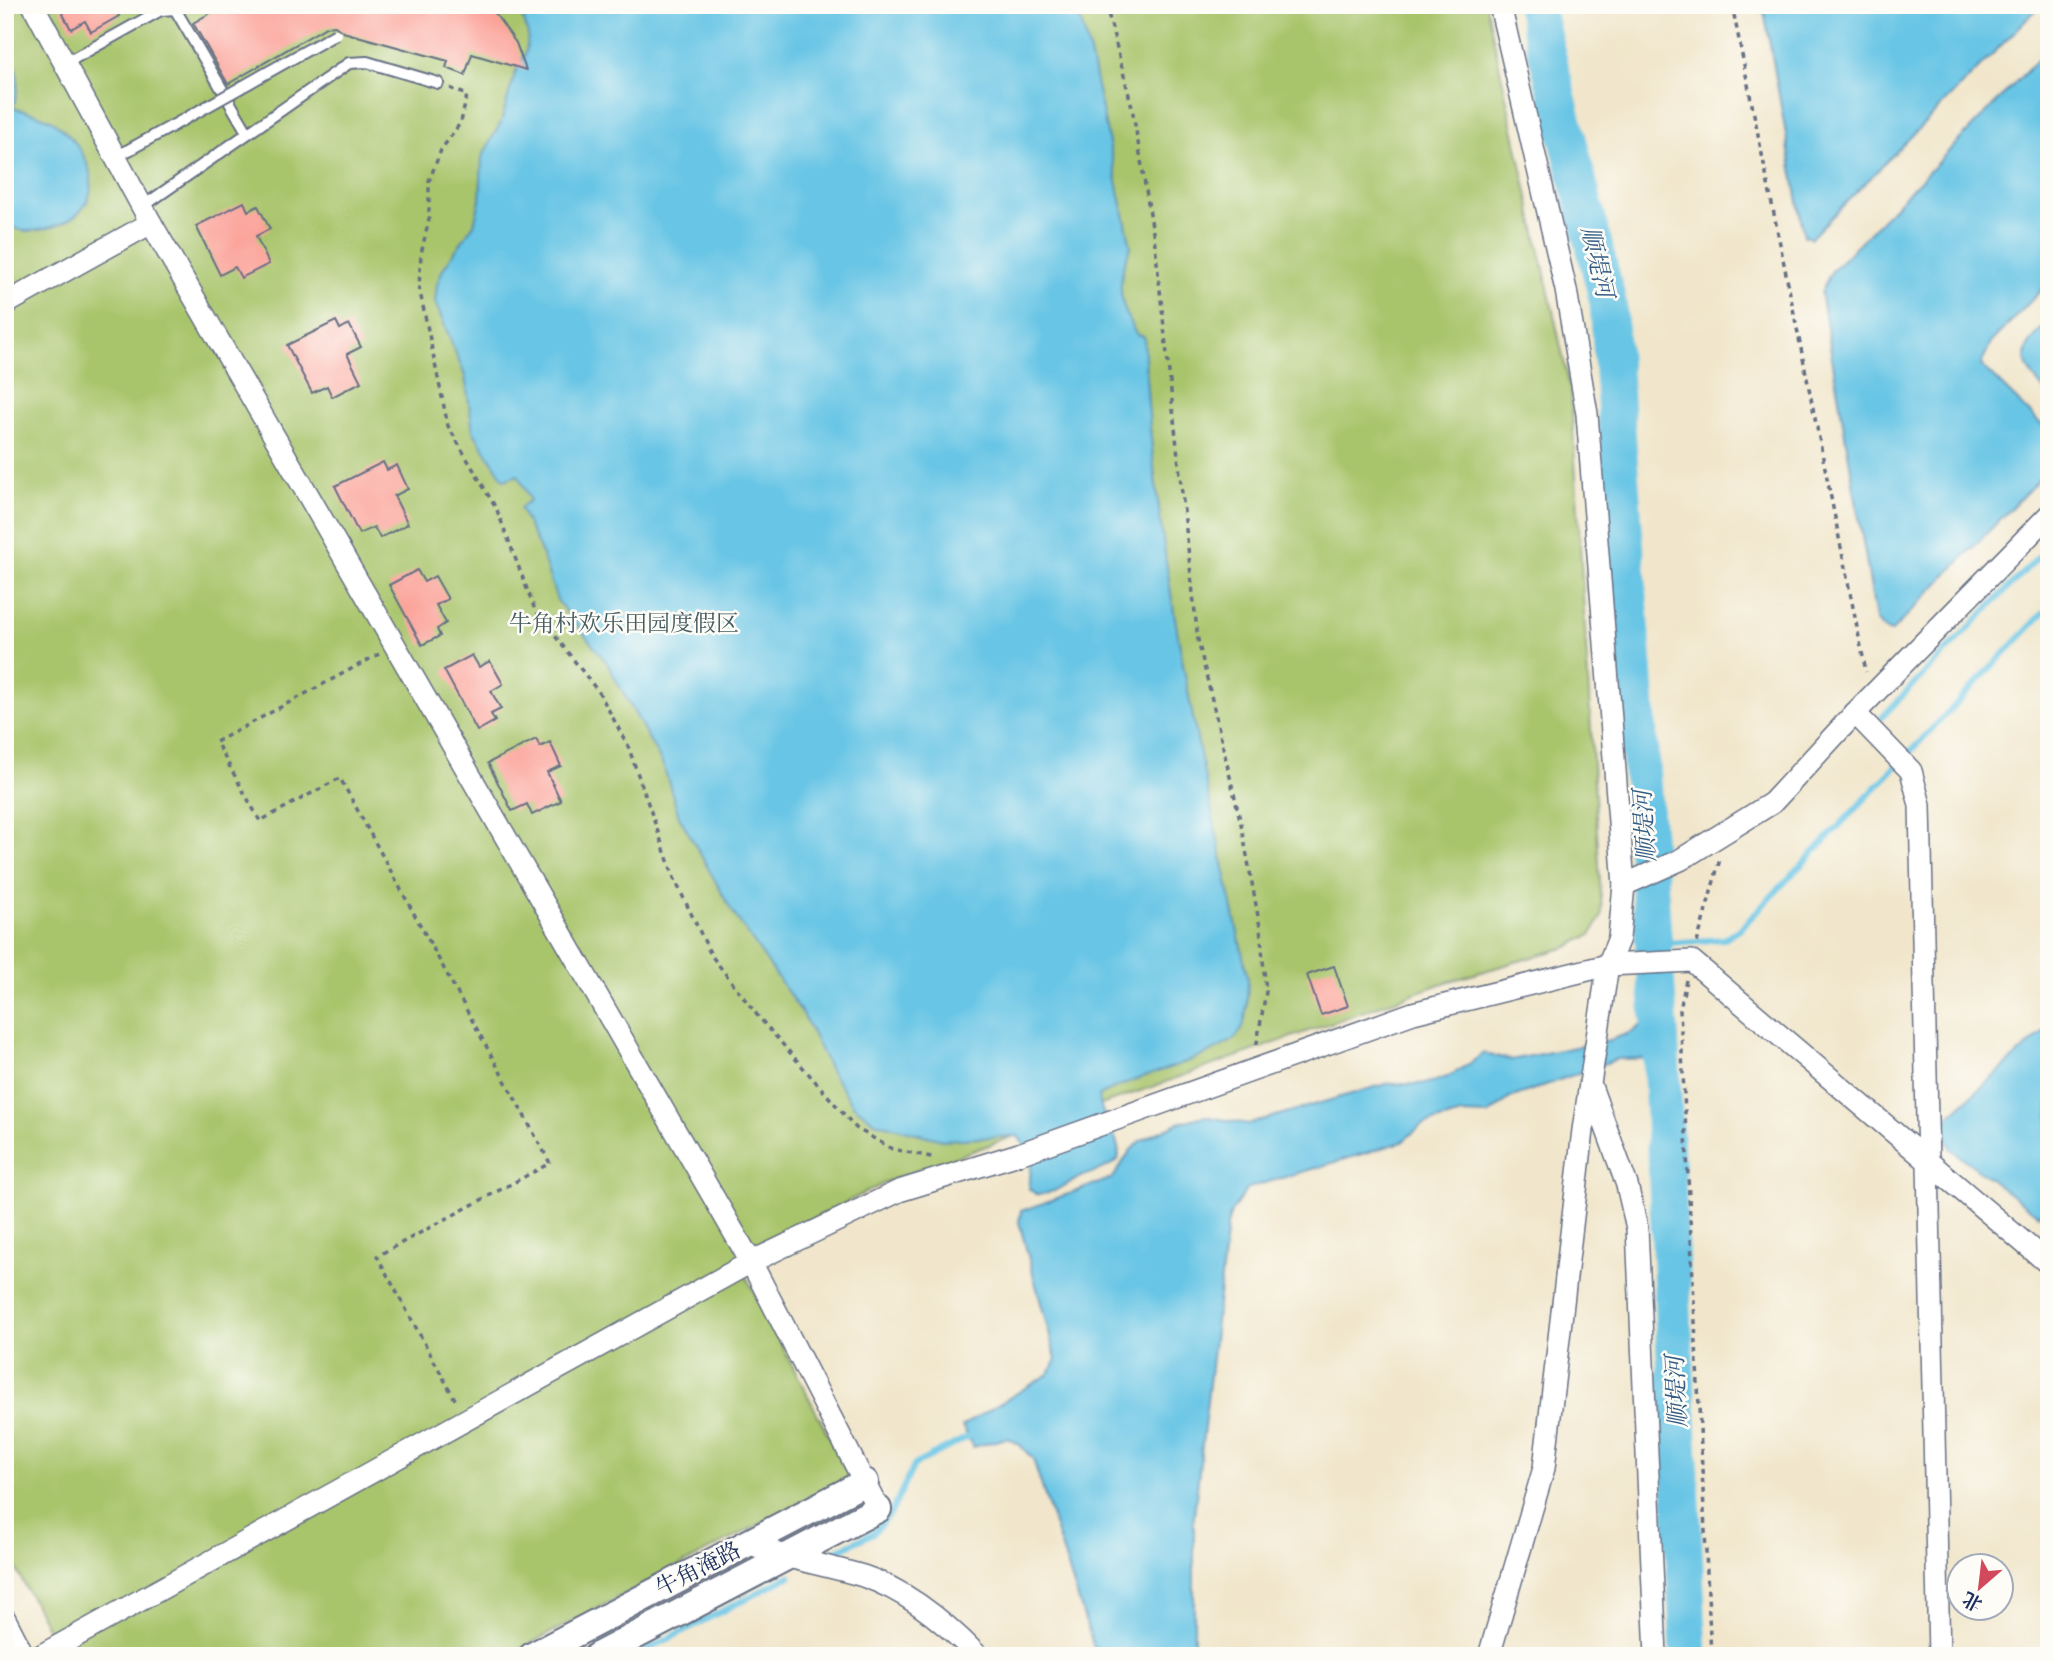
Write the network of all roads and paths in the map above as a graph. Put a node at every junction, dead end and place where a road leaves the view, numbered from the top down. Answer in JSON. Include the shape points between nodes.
{"nodes":[{"id":1,"x":33,"y":5,"type":"edge"},
{"id":2,"x":1106,"y":5,"type":"edge"},
{"id":3,"x":1500,"y":5,"type":"edge"},
{"id":4,"x":1732,"y":5,"type":"edge"},
{"id":5,"x":336,"y":34,"type":"dead end"},
{"id":6,"x":64,"y":64,"type":"junction"},
{"id":7,"x":438,"y":83,"type":"joint"},
{"id":8,"x":247,"y":132,"type":"junction"},
{"id":9,"x":114,"y":158,"type":"junction"},
{"id":10,"x":147,"y":215,"type":"junction"},
{"id":11,"x":5,"y":304,"type":"edge"},
{"id":12,"x":2049,"y":515,"type":"edge"},
{"id":13,"x":395,"y":646,"type":"junction"},
{"id":14,"x":1871,"y":697,"type":"junction"},
{"id":15,"x":1855,"y":713,"type":"junction"},
{"id":16,"x":1724,"y":833,"type":"junction"},
{"id":17,"x":1625,"y":884,"type":"junction"},
{"id":18,"x":1700,"y":933,"type":"dead end"},
{"id":19,"x":1692,"y":961,"type":"junction"},
{"id":20,"x":1618,"y":964,"type":"junction"},
{"id":21,"x":1250,"y":1071,"type":"junction"},
{"id":22,"x":1590,"y":1084,"type":"junction"},
{"id":23,"x":942,"y":1159,"type":"dead end"},
{"id":24,"x":1928,"y":1161,"type":"junction"},
{"id":25,"x":751,"y":1262,"type":"junction"},
{"id":26,"x":2049,"y":1264,"type":"edge"},
{"id":27,"x":466,"y":1420,"type":"junction"},
{"id":28,"x":865,"y":1482,"type":"junction"},
{"id":29,"x":878,"y":1509,"type":"joint"},
{"id":30,"x":749,"y":1543,"type":"junction"},
{"id":31,"x":786,"y":1559,"type":"junction"},
{"id":32,"x":5,"y":1619,"type":"edge"},
{"id":33,"x":24,"y":1656,"type":"edge"},
{"id":34,"x":40,"y":1656,"type":"edge"},
{"id":35,"x":532,"y":1656,"type":"edge"},
{"id":36,"x":597,"y":1656,"type":"edge"},
{"id":37,"x":978,"y":1656,"type":"edge"},
{"id":38,"x":1489,"y":1656,"type":"edge"},
{"id":39,"x":1656,"y":1656,"type":"edge"},
{"id":40,"x":1712,"y":1656,"type":"edge"},
{"id":41,"x":1939,"y":1656,"type":"edge"}],
"edges":[{"from":1,"to":6,"type":"street"},
{"from":2,"to":21,"type":"path","via":[[1132,107],[1155,244],[1198,640],[1260,926],[1266,992]]},
{"from":3,"to":17,"type":"street","via":[[1563,277],[1587,414]]},
{"from":4,"to":14,"type":"path"},
{"from":5,"to":9,"type":"lane","bridge":true},
{"from":6,"to":8,"type":"lane","via":[[160,10],[175,9]]},
{"from":6,"to":9,"type":"street"},
{"from":7,"to":8,"type":"lane","via":[[367,62],[349,63]]},
{"from":7,"to":23,"type":"path","via":[[467,95],[461,122],[441,150],[429,181],[429,219],[419,287],[448,426],[497,510],[535,610],[600,694],[628,746],[674,878],[711,955],[856,1128],[892,1149]]},
{"from":8,"to":10,"type":"lane"},
{"from":9,"to":10,"type":"street"},
{"from":10,"to":11,"type":"street"},
{"from":10,"to":13,"type":"street"},
{"from":12,"to":14,"type":"street"},
{"from":13,"to":25,"type":"street"},
{"from":13,"to":27,"type":"path","via":[[216,742],[260,821],[340,778],[550,1163],[377,1256]]},
{"from":14,"to":15,"type":"street"},
{"from":15,"to":16,"type":"street","via":[[1772,803]]},
{"from":15,"to":24,"type":"street","via":[[1904,763],[1916,782],[1920,805]]},
{"from":16,"to":17,"type":"street","via":[[1680,860]]},
{"from":16,"to":18,"type":"path"},
{"from":17,"to":20,"type":"street"},
{"from":19,"to":20,"type":"street"},
{"from":19,"to":24,"type":"street"},
{"from":19,"to":40,"type":"path","via":[[1680,1010]]},
{"from":20,"to":21,"type":"street","via":[[1413,1013]]},
{"from":20,"to":22,"type":"street"},
{"from":21,"to":25,"type":"street","via":[[1020,1154],[899,1191]]},
{"from":22,"to":38,"type":"street","via":[[1544,1468]]},
{"from":22,"to":39,"type":"street","via":[[1627,1185],[1637,1228]]},
{"from":24,"to":26,"type":"street"},
{"from":24,"to":41,"type":"street"},
{"from":25,"to":27,"type":"street"},
{"from":25,"to":28,"type":"street"},
{"from":27,"to":34,"type":"street"},
{"from":28,"to":29,"type":"street"},
{"from":28,"to":30,"type":"street","name":"牛角淹路"},
{"from":29,"to":31,"type":"street","name":"牛角淹路"},
{"from":30,"to":31,"type":"street"},
{"from":30,"to":35,"type":"street","name":"牛角淹路"},
{"from":31,"to":36,"type":"street","name":"牛角淹路"},
{"from":31,"to":37,"type":"street","via":[[863,1576],[895,1590],[955,1633]]},
{"from":32,"to":33,"type":"street"}]}
